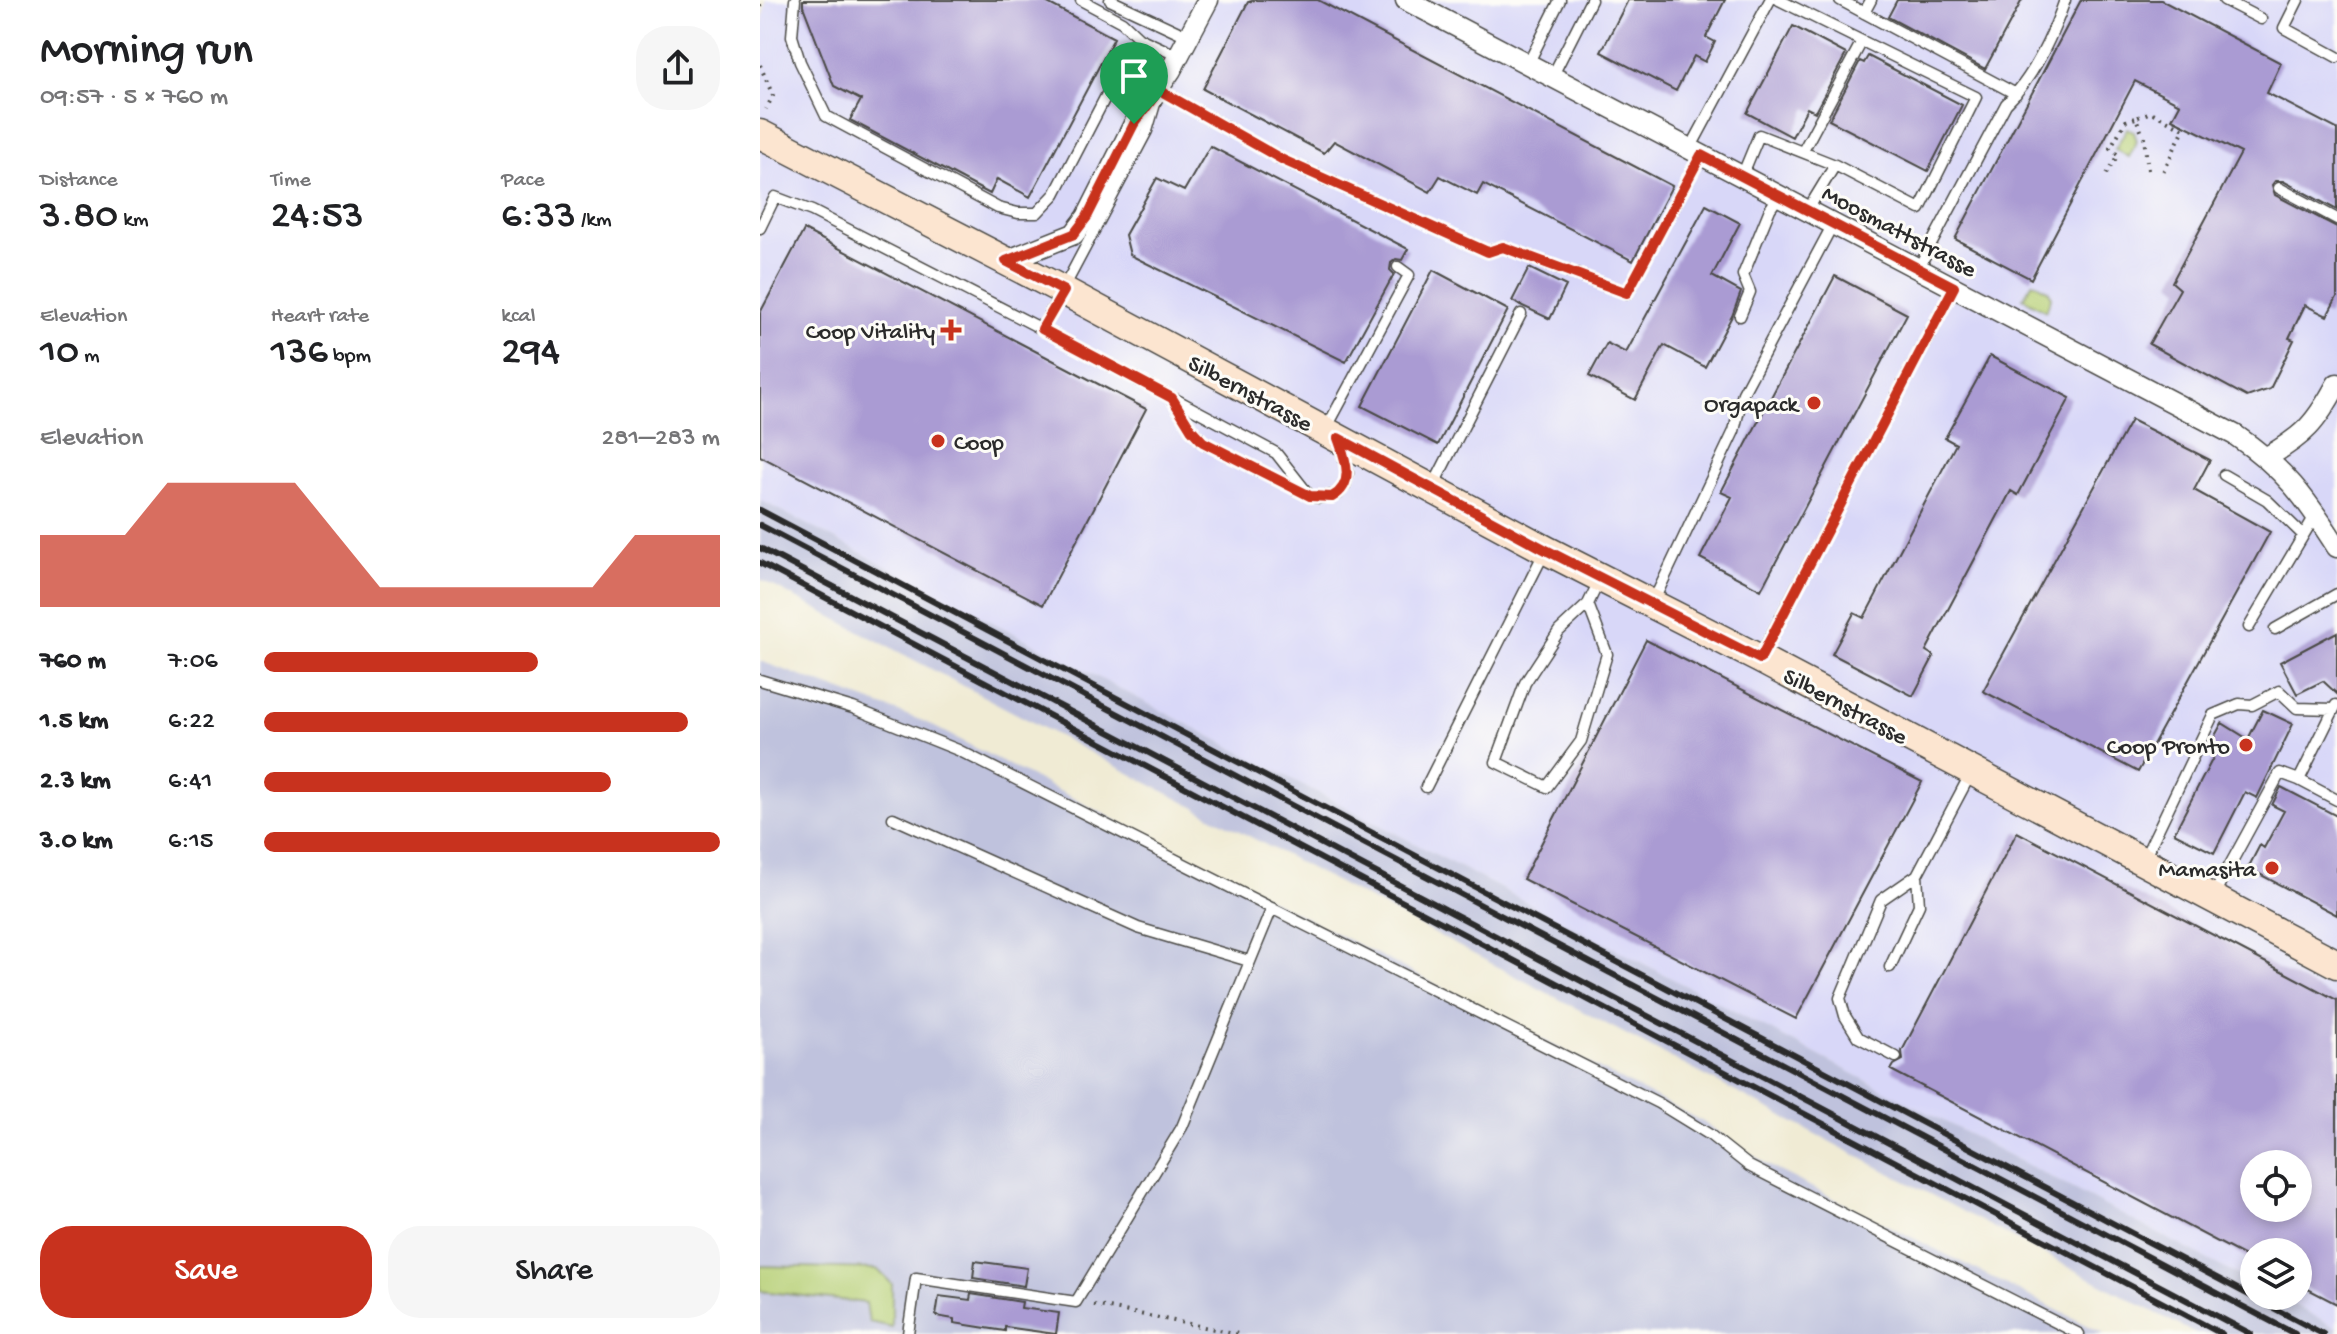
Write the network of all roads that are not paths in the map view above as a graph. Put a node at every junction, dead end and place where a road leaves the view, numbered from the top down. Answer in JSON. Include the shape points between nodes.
{"nodes":[{"id":1,"x":795,"y":0,"type":"edge"},
{"id":2,"x":1081,"y":0,"type":"edge"},
{"id":3,"x":1110,"y":0,"type":"edge"},
{"id":4,"x":1134,"y":0,"type":"edge"},
{"id":5,"x":1208,"y":0,"type":"edge"},
{"id":6,"x":1406,"y":0,"type":"edge"},
{"id":7,"x":1560,"y":0,"type":"edge"},
{"id":8,"x":1591,"y":0,"type":"edge"},
{"id":9,"x":1770,"y":0,"type":"edge"},
{"id":10,"x":1779,"y":0,"type":"edge"},
{"id":11,"x":1840,"y":0,"type":"edge"},
{"id":12,"x":1871,"y":0,"type":"edge"},
{"id":13,"x":2065,"y":0,"type":"edge"},
{"id":14,"x":2224,"y":0,"type":"edge"},
{"id":15,"x":2298,"y":0,"type":"edge"},
{"id":16,"x":1121,"y":6,"type":"junction"},
{"id":17,"x":1864,"y":13,"type":"junction"},
{"id":18,"x":2261,"y":19,"type":"dead end"},
{"id":19,"x":1189,"y":37,"type":"junction"},
{"id":20,"x":1862,"y":41,"type":"junction"},
{"id":21,"x":2337,"y":57,"type":"edge"},
{"id":22,"x":1175,"y":63,"type":"junction"},
{"id":23,"x":1528,"y":64,"type":"junction"},
{"id":24,"x":1552,"y":77,"type":"junction"},
{"id":25,"x":1159,"y":90,"type":"junction"},
{"id":26,"x":2016,"y":94,"type":"junction"},
{"id":27,"x":760,"y":134,"type":"edge"},
{"id":28,"x":1803,"y":151,"type":"junction"},
{"id":29,"x":795,"y":152,"type":"junction"},
{"id":30,"x":1695,"y":152,"type":"junction"},
{"id":31,"x":760,"y":153,"type":"edge"},
{"id":32,"x":1835,"y":165,"type":"junction"},
{"id":33,"x":1742,"y":176,"type":"junction"},
{"id":34,"x":2279,"y":188,"type":"dead end"},
{"id":35,"x":1779,"y":196,"type":"junction"},
{"id":36,"x":1807,"y":211,"type":"junction"},
{"id":37,"x":2337,"y":219,"type":"edge"},
{"id":38,"x":1833,"y":224,"type":"junction"},
{"id":39,"x":760,"y":228,"type":"edge"},
{"id":40,"x":1006,"y":261,"type":"junction"},
{"id":41,"x":1398,"y":267,"type":"dead end"},
{"id":42,"x":1918,"y":269,"type":"junction"},
{"id":43,"x":1954,"y":287,"type":"junction"},
{"id":44,"x":1064,"y":291,"type":"junction"},
{"id":45,"x":1521,"y":314,"type":"dead end"},
{"id":46,"x":1740,"y":316,"type":"dead end"},
{"id":47,"x":1042,"y":329,"type":"junction"},
{"id":48,"x":2337,"y":384,"type":"edge"},
{"id":49,"x":1172,"y":398,"type":"junction"},
{"id":50,"x":1332,"y":434,"type":"junction"},
{"id":51,"x":2267,"y":457,"type":"junction"},
{"id":52,"x":2224,"y":475,"type":"dead end"},
{"id":53,"x":1432,"y":488,"type":"junction"},
{"id":54,"x":1310,"y":496,"type":"junction"},
{"id":55,"x":2316,"y":514,"type":"junction"},
{"id":56,"x":2303,"y":535,"type":"junction"},
{"id":57,"x":2337,"y":547,"type":"edge"},
{"id":58,"x":1546,"y":550,"type":"junction"},
{"id":59,"x":1600,"y":578,"type":"junction"},
{"id":60,"x":2337,"y":594,"type":"edge"},
{"id":61,"x":1588,"y":604,"type":"junction"},
{"id":62,"x":1652,"y":604,"type":"junction"},
{"id":63,"x":2249,"y":627,"type":"dead end"},
{"id":64,"x":2275,"y":629,"type":"dead end"},
{"id":65,"x":1760,"y":659,"type":"junction"},
{"id":66,"x":760,"y":680,"type":"edge"},
{"id":67,"x":2335,"y":706,"type":"edge"},
{"id":68,"x":1972,"y":771,"type":"junction"},
{"id":69,"x":2299,"y":780,"type":"junction"},
{"id":70,"x":1426,"y":787,"type":"dead end"},
{"id":71,"x":2337,"y":800,"type":"edge"},
{"id":72,"x":893,"y":818,"type":"dead end"},
{"id":73,"x":2143,"y":861,"type":"junction"},
{"id":74,"x":1917,"y":875,"type":"junction"},
{"id":75,"x":2212,"y":897,"type":"junction"},
{"id":76,"x":1272,"y":908,"type":"junction"},
{"id":77,"x":1249,"y":961,"type":"junction"},
{"id":78,"x":2337,"y":964,"type":"edge"},
{"id":79,"x":1890,"y":967,"type":"dead end"},
{"id":80,"x":1896,"y":1057,"type":"dead end"},
{"id":81,"x":908,"y":1334,"type":"edge"},
{"id":82,"x":2079,"y":1334,"type":"edge"}],
"edges":[{"from":1,"to":22,"type":"lane","via":[[792,36],[826,116],[998,208],[1018,213],[1037,213],[1055,194],[1121,67],[1135,58]]},
{"from":2,"to":22,"type":"lane","via":[[1122,22]]},
{"from":3,"to":16,"type":"lane"},
{"from":4,"to":16,"type":"lane"},
{"from":5,"to":19,"type":"street"},
{"from":6,"to":23,"type":"street","name":"Moosmattstrasse"},
{"from":7,"to":23,"type":"lane"},
{"from":8,"to":24,"type":"lane"},
{"from":9,"to":30,"type":"lane"},
{"from":10,"to":20,"type":"lane"},
{"from":11,"to":17,"type":"lane"},
{"from":12,"to":17,"type":"lane"},
{"from":13,"to":26,"type":"lane"},
{"from":14,"to":18,"type":"lane"},
{"from":15,"to":21,"type":"lane","via":[[2284,28]]},
{"from":16,"to":19,"type":"lane"},
{"from":17,"to":26,"type":"lane"},
{"from":19,"to":22,"type":"street"},
{"from":20,"to":28,"type":"lane"},
{"from":20,"to":32,"type":"lane","via":[[1976,97],[1920,209]]},
{"from":22,"to":25,"type":"street"},
{"from":23,"to":24,"type":"street","name":"Moosmattstrasse"},
{"from":24,"to":30,"type":"street","name":"Moosmattstrasse"},
{"from":25,"to":30,"type":"lane","via":[[1283,160],[1488,252],[1503,247],[1627,293]]},
{"from":25,"to":40,"type":"street","via":[[1134,124],[1074,234]]},
{"from":25,"to":44,"type":"lane","via":[[1147,131]]},
{"from":26,"to":42,"type":"lane"},
{"from":27,"to":29,"type":"street","name":"Silbernstrasse"},
{"from":28,"to":32,"type":"lane"},
{"from":28,"to":33,"type":"lane","via":[[1759,135]]},
{"from":29,"to":31,"type":"street"},
{"from":29,"to":40,"type":"street","name":"Silbernstrasse"},
{"from":30,"to":33,"type":"street","name":"Moosmattstrasse"},
{"from":32,"to":36,"type":"lane"},
{"from":33,"to":35,"type":"street","name":"Moosmattstrasse"},
{"from":34,"to":37,"type":"lane"},
{"from":35,"to":36,"type":"street","name":"Moosmattstrasse"},
{"from":35,"to":46,"type":"lane","via":[[1743,275],[1750,292]]},
{"from":36,"to":38,"type":"street","name":"Moosmattstrasse"},
{"from":38,"to":42,"type":"street","name":"Moosmattstrasse"},
{"from":38,"to":62,"type":"lane","via":[[1743,393],[1734,431]]},
{"from":39,"to":47,"type":"lane","via":[[775,197]]},
{"from":40,"to":44,"type":"street","name":"Silbernstrasse"},
{"from":41,"to":50,"type":"lane","via":[[1409,275]]},
{"from":42,"to":43,"type":"street","name":"Moosmattstrasse"},
{"from":43,"to":51,"type":"street","name":"Moosmattstrasse","via":[[2235,435]]},
{"from":43,"to":65,"type":"lane"},
{"from":44,"to":47,"type":"lane"},
{"from":44,"to":50,"type":"street","name":"Silbernstrasse"},
{"from":45,"to":53,"type":"lane"},
{"from":47,"to":49,"type":"lane"},
{"from":48,"to":51,"type":"street","via":[[2319,417],[2297,439]]},
{"from":49,"to":54,"type":"lane","via":[[1276,453]]},
{"from":49,"to":54,"type":"lane","via":[[1203,442]]},
{"from":50,"to":53,"type":"street","name":"Silbernstrasse"},
{"from":50,"to":54,"type":"lane","via":[[1348,473],[1345,485],[1332,497]]},
{"from":51,"to":55,"type":"street","name":"Moosmattstrasse"},
{"from":52,"to":56,"type":"lane","via":[[2267,500]]},
{"from":53,"to":58,"type":"street","name":"Silbernstrasse"},
{"from":55,"to":56,"type":"lane"},
{"from":55,"to":57,"type":"street","name":"Moosmattstrasse"},
{"from":56,"to":63,"type":"lane"},
{"from":58,"to":59,"type":"street","name":"Silbernstrasse"},
{"from":58,"to":70,"type":"lane"},
{"from":59,"to":61,"type":"lane"},
{"from":59,"to":62,"type":"street","name":"Silbernstrasse"},
{"from":60,"to":64,"type":"lane"},
{"from":61,"to":61,"type":"lane","via":[[1607,654],[1581,741],[1547,787],[1496,762],[1525,683],[1559,631]]},
{"from":62,"to":65,"type":"street","name":"Silbernstrasse"},
{"from":65,"to":68,"type":"street","name":"Silbernstrasse"},
{"from":66,"to":76,"type":"lane","via":[[853,708],[958,750]]},
{"from":67,"to":69,"type":"lane"},
{"from":67,"to":73,"type":"lane","via":[[2297,708],[2279,691],[2213,715]]},
{"from":68,"to":73,"type":"street","name":"Silbernstrasse"},
{"from":68,"to":74,"type":"lane"},
{"from":69,"to":71,"type":"lane"},
{"from":69,"to":75,"type":"lane","via":[[2280,773]]},
{"from":72,"to":77,"type":"lane","via":[[1138,928]]},
{"from":73,"to":75,"type":"street","name":"Silbernstrasse"},
{"from":74,"to":79,"type":"lane","via":[[1919,905]]},
{"from":74,"to":80,"type":"lane","via":[[1881,900],[1840,998],[1858,1037]]},
{"from":75,"to":78,"type":"street","name":"Silbernstrasse"},
{"from":76,"to":77,"type":"lane"},
{"from":76,"to":82,"type":"lane","via":[[1658,1103],[1785,1186]]},
{"from":77,"to":81,"type":"lane","via":[[1182,1127],[1076,1302],[916,1278]]}]}
